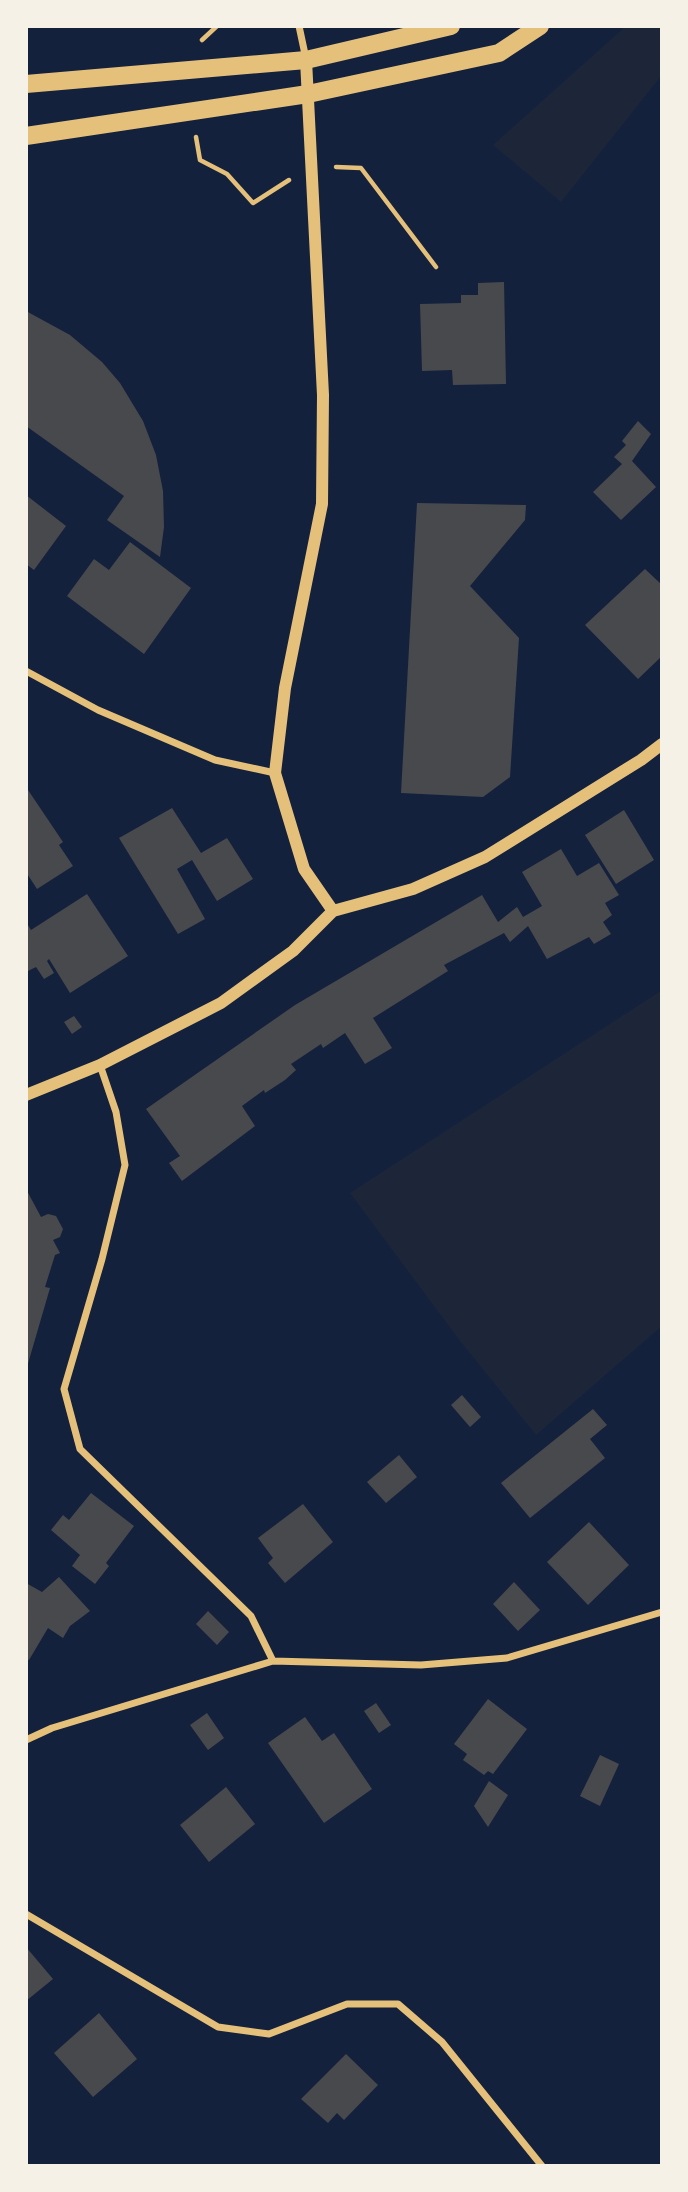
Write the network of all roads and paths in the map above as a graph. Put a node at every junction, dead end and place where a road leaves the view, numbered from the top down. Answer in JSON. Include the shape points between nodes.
{"nodes":[{"id":1,"x":299,"y":26,"type":"edge"},
{"id":2,"x":451,"y":26,"type":"edge"},
{"id":3,"x":540,"y":26,"type":"edge"},
{"id":4,"x":306,"y":60,"type":"junction"},
{"id":5,"x":26,"y":84,"type":"edge"},
{"id":6,"x":308,"y":94,"type":"junction"},
{"id":7,"x":26,"y":136,"type":"edge"},
{"id":8,"x":26,"y":671,"type":"edge"},
{"id":9,"x":662,"y":744,"type":"edge"},
{"id":10,"x":275,"y":773,"type":"junction"},
{"id":11,"x":333,"y":911,"type":"junction"},
{"id":12,"x":100,"y":1065,"type":"junction"},
{"id":13,"x":26,"y":1095,"type":"edge"},
{"id":14,"x":662,"y":1612,"type":"edge"},
{"id":15,"x":272,"y":1661,"type":"junction"},
{"id":16,"x":26,"y":1740,"type":"edge"},
{"id":17,"x":26,"y":1913,"type":"edge"},
{"id":18,"x":542,"y":2166,"type":"edge"}],
"edges":[{"from":1,"to":4,"type":"street"},
{"from":2,"to":4,"type":"main road"},
{"from":3,"to":6,"type":"main road","via":[[499,53]]},
{"from":4,"to":5,"type":"main road"},
{"from":4,"to":6,"type":"street"},
{"from":6,"to":7,"type":"main road"},
{"from":6,"to":10,"type":"street","via":[[323,395],[322,504],[285,688]]},
{"from":8,"to":10,"type":"street","via":[[98,710],[215,760]]},
{"from":9,"to":11,"type":"street","via":[[485,857],[413,889]]},
{"from":10,"to":11,"type":"street","via":[[304,869]]},
{"from":11,"to":12,"type":"street","via":[[293,951],[221,1003]]},
{"from":12,"to":13,"type":"street"},
{"from":12,"to":15,"type":"street","via":[[117,1112],[124,1166],[64,1389],[80,1449],[251,1616]]},
{"from":14,"to":15,"type":"street","via":[[507,1658],[421,1665]]},
{"from":15,"to":16,"type":"street"},
{"from":17,"to":18,"type":"street","via":[[218,2027],[269,2034],[346,2004],[398,2004],[442,2042]]}]}
